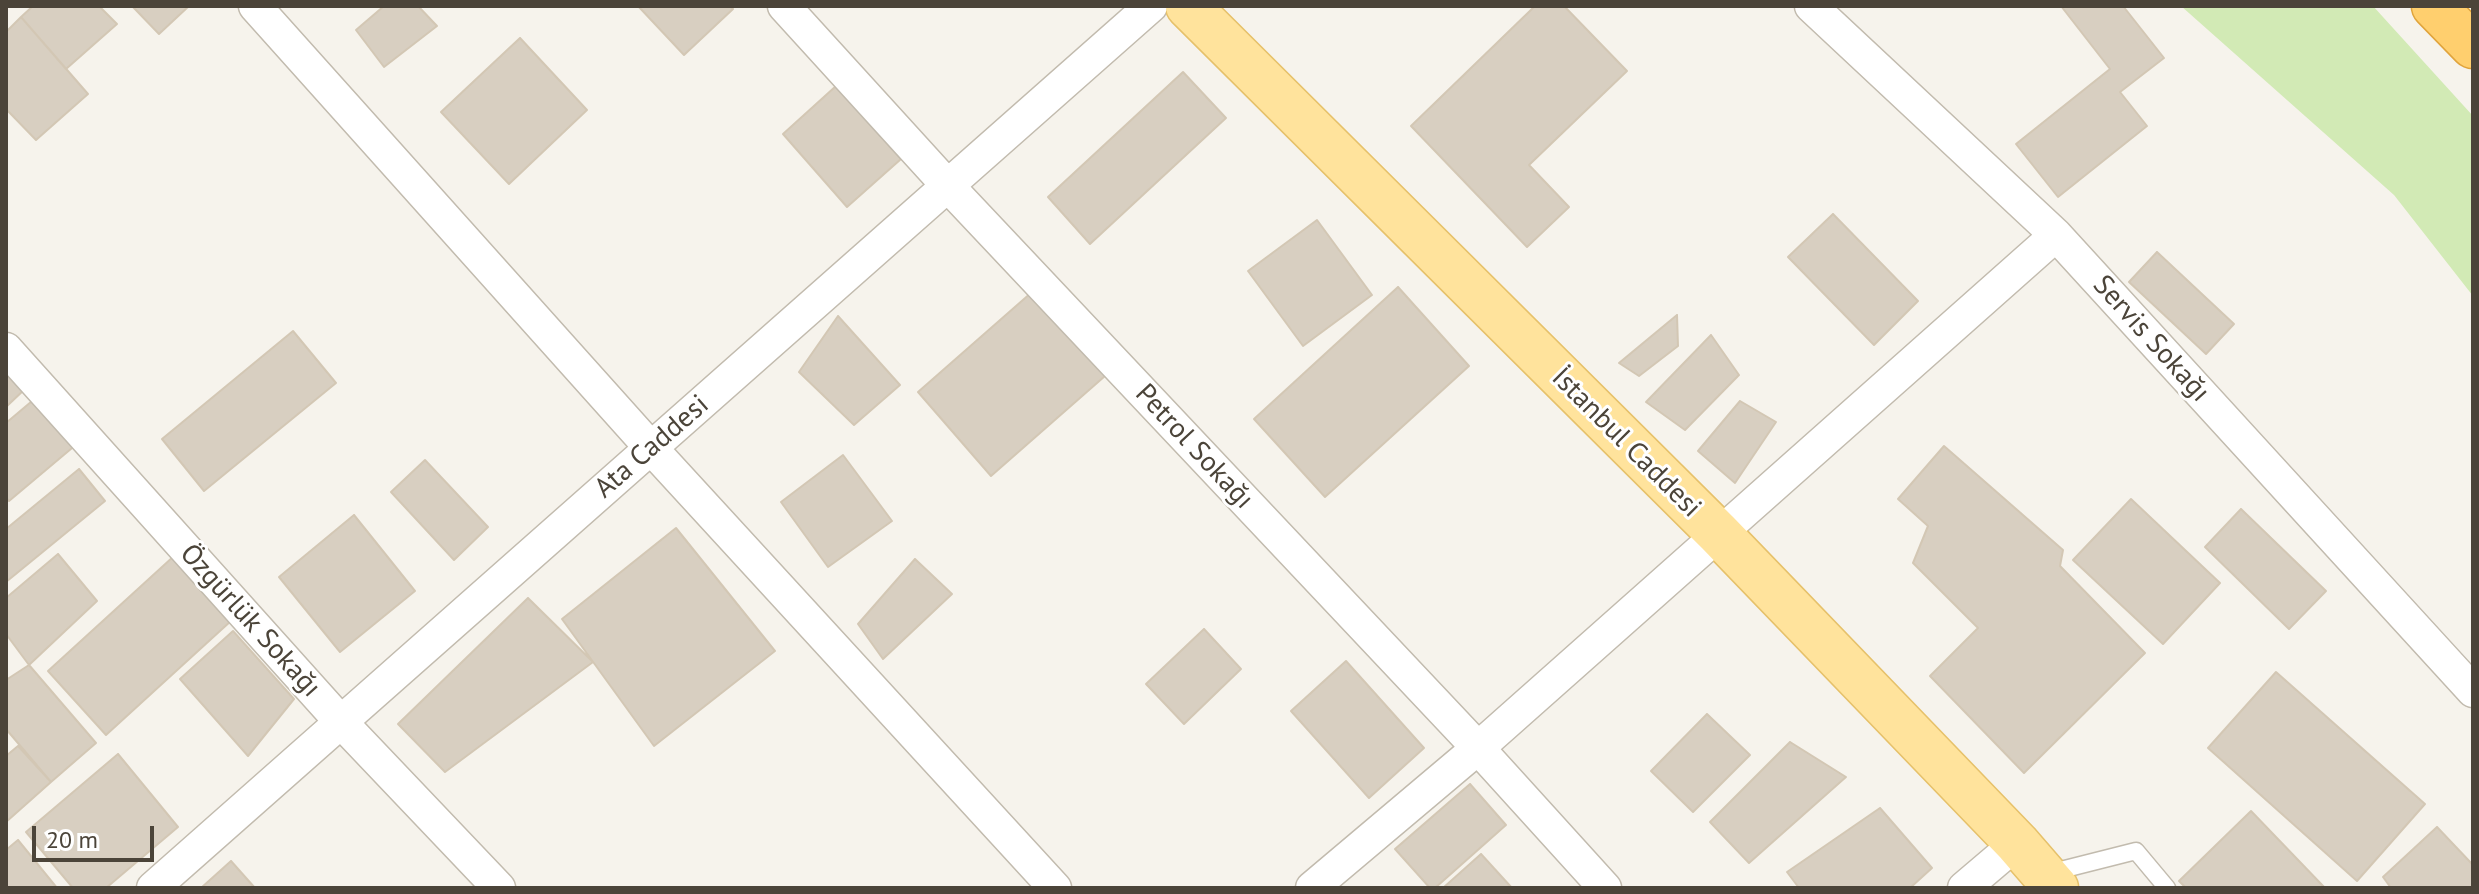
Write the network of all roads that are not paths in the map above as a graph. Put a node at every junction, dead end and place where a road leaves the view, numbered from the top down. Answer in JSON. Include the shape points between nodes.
{"nodes":[{"id":1,"x":255,"y":6,"type":"edge"},
{"id":2,"x":784,"y":6,"type":"edge"},
{"id":3,"x":1151,"y":6,"type":"edge"},
{"id":4,"x":1188,"y":6,"type":"edge"},
{"id":5,"x":1811,"y":6,"type":"edge"},
{"id":6,"x":2434,"y":6,"type":"edge"},
{"id":7,"x":2473,"y":46,"type":"edge"},
{"id":8,"x":948,"y":186,"type":"junction"},
{"id":9,"x":2056,"y":235,"type":"junction"},
{"id":10,"x":6,"y":349,"type":"edge"},
{"id":11,"x":651,"y":448,"type":"junction"},
{"id":12,"x":1718,"y":533,"type":"junction"},
{"id":13,"x":2473,"y":691,"type":"edge"},
{"id":14,"x":341,"y":722,"type":"junction"},
{"id":15,"x":1478,"y":748,"type":"junction"},
{"id":16,"x":2039,"y":868,"type":"edge"},
{"id":17,"x":153,"y":888,"type":"edge"},
{"id":18,"x":499,"y":888,"type":"edge"},
{"id":19,"x":1055,"y":888,"type":"edge"},
{"id":20,"x":1312,"y":888,"type":"edge"},
{"id":21,"x":1605,"y":888,"type":"edge"},
{"id":22,"x":1964,"y":888,"type":"edge"},
{"id":23,"x":2167,"y":888,"type":"edge"}],
"edges":[{"from":1,"to":11,"type":"street"},
{"from":2,"to":8,"type":"street","name":"Petrol Sokağı"},
{"from":3,"to":8,"type":"street","name":"Ata Caddesi"},
{"from":4,"to":12,"type":"main road","name":"İstanbul Caddesi"},
{"from":5,"to":9,"type":"street","name":"Servis Sokağı"},
{"from":6,"to":7,"type":"highway"},
{"from":8,"to":11,"type":"street","name":"Ata Caddesi"},
{"from":8,"to":15,"type":"street","name":"Petrol Sokağı"},
{"from":9,"to":12,"type":"street"},
{"from":9,"to":13,"type":"street","name":"Servis Sokağı"},
{"from":10,"to":14,"type":"street","name":"Özgürlük Sokağı"},
{"from":11,"to":14,"type":"street","name":"Ata Caddesi"},
{"from":11,"to":19,"type":"street"},
{"from":12,"to":15,"type":"street"},
{"from":12,"to":16,"type":"main road","name":"İstanbul Caddesi"},
{"from":14,"to":17,"type":"street","name":"Ata Caddesi"},
{"from":14,"to":18,"type":"street","name":"Özgürlük Sokağı"},
{"from":15,"to":20,"type":"street"},
{"from":15,"to":21,"type":"street","name":"Petrol Sokağı"},
{"from":16,"to":22,"type":"street"},
{"from":16,"to":23,"type":"lane","via":[[2136,851]]}]}
